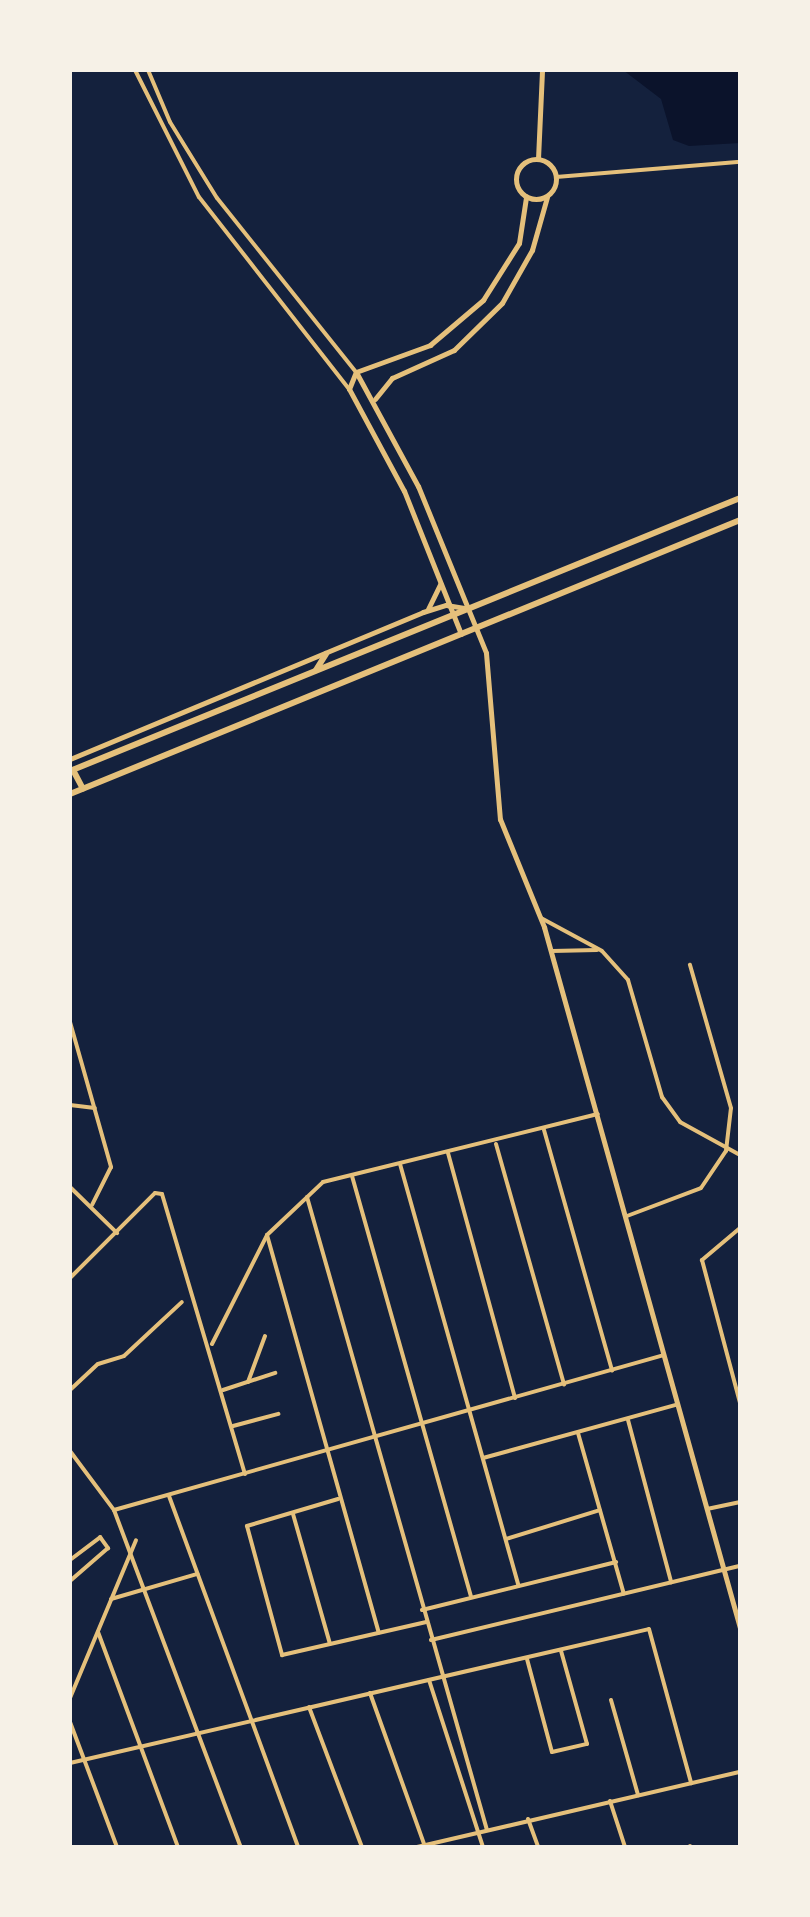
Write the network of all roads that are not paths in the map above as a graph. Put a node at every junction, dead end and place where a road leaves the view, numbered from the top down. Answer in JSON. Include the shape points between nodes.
{"nodes":[{"id":1,"x":135,"y":70,"type":"edge"},
{"id":2,"x":148,"y":70,"type":"edge"},
{"id":3,"x":542,"y":70,"type":"edge"},
{"id":4,"x":538,"y":159,"type":"junction"},
{"id":5,"x":740,"y":162,"type":"edge"},
{"id":6,"x":556,"y":177,"type":"junction"},
{"id":7,"x":546,"y":196,"type":"junction"},
{"id":8,"x":526,"y":197,"type":"junction"},
{"id":9,"x":217,"y":198,"type":"junction"},
{"id":10,"x":207,"y":207,"type":"junction"},
{"id":11,"x":345,"y":360,"type":"junction"},
{"id":12,"x":335,"y":369,"type":"junction"},
{"id":13,"x":356,"y":372,"type":"junction"},
{"id":14,"x":349,"y":390,"type":"junction"},
{"id":15,"x":375,"y":399,"type":"junction"},
{"id":16,"x":740,"y":498,"type":"edge"},
{"id":17,"x":740,"y":520,"type":"edge"},
{"id":18,"x":440,"y":581,"type":"junction"},
{"id":19,"x":451,"y":604,"type":"junction"},
{"id":20,"x":466,"y":608,"type":"junction"},
{"id":21,"x":424,"y":612,"type":"junction"},
{"id":22,"x":455,"y":614,"type":"junction"},
{"id":23,"x":474,"y":629,"type":"junction"},
{"id":24,"x":461,"y":635,"type":"junction"},
{"id":25,"x":326,"y":654,"type":"junction"},
{"id":26,"x":316,"y":671,"type":"junction"},
{"id":27,"x":70,"y":759,"type":"edge"},
{"id":28,"x":72,"y":770,"type":"edge"},
{"id":29,"x":82,"y":789,"type":"junction"},
{"id":30,"x":70,"y":794,"type":"edge"},
{"id":31,"x":541,"y":918,"type":"junction"},
{"id":32,"x":602,"y":951,"type":"junction"},
{"id":33,"x":551,"y":952,"type":"junction"},
{"id":34,"x":690,"y":965,"type":"dead end"},
{"id":35,"x":70,"y":1022,"type":"edge"},
{"id":36,"x":73,"y":1042,"type":"edge"},
{"id":37,"x":70,"y":1105,"type":"edge"},
{"id":38,"x":97,"y":1108,"type":"junction"},
{"id":39,"x":598,"y":1114,"type":"junction"},
{"id":40,"x":544,"y":1130,"type":"junction"},
{"id":41,"x":496,"y":1142,"type":"junction"},
{"id":42,"x":726,"y":1151,"type":"junction"},
{"id":43,"x":448,"y":1153,"type":"junction"},
{"id":44,"x":740,"y":1156,"type":"edge"},
{"id":45,"x":400,"y":1164,"type":"junction"},
{"id":46,"x":352,"y":1176,"type":"junction"},
{"id":47,"x":70,"y":1187,"type":"edge"},
{"id":48,"x":307,"y":1197,"type":"junction"},
{"id":49,"x":92,"y":1205,"type":"junction"},
{"id":50,"x":627,"y":1216,"type":"junction"},
{"id":51,"x":740,"y":1228,"type":"edge"},
{"id":52,"x":117,"y":1233,"type":"junction"},
{"id":53,"x":267,"y":1235,"type":"junction"},
{"id":54,"x":71,"y":1274,"type":"edge"},
{"id":55,"x":182,"y":1302,"type":"dead end"},
{"id":56,"x":265,"y":1336,"type":"dead end"},
{"id":57,"x":212,"y":1344,"type":"junction"},
{"id":58,"x":664,"y":1355,"type":"junction"},
{"id":59,"x":612,"y":1372,"type":"junction"},
{"id":60,"x":275,"y":1373,"type":"dead end"},
{"id":61,"x":248,"y":1382,"type":"junction"},
{"id":62,"x":564,"y":1384,"type":"junction"},
{"id":63,"x":70,"y":1390,"type":"edge"},
{"id":64,"x":224,"y":1390,"type":"junction"},
{"id":65,"x":516,"y":1398,"type":"junction"},
{"id":66,"x":740,"y":1402,"type":"edge"},
{"id":67,"x":678,"y":1404,"type":"junction"},
{"id":68,"x":469,"y":1410,"type":"junction"},
{"id":69,"x":278,"y":1414,"type":"dead end"},
{"id":70,"x":628,"y":1420,"type":"junction"},
{"id":71,"x":422,"y":1424,"type":"junction"},
{"id":72,"x":233,"y":1426,"type":"junction"},
{"id":73,"x":578,"y":1433,"type":"junction"},
{"id":74,"x":375,"y":1438,"type":"junction"},
{"id":75,"x":70,"y":1451,"type":"edge"},
{"id":76,"x":326,"y":1451,"type":"junction"},
{"id":77,"x":483,"y":1458,"type":"junction"},
{"id":78,"x":246,"y":1474,"type":"junction"},
{"id":79,"x":170,"y":1496,"type":"junction"},
{"id":80,"x":340,"y":1498,"type":"junction"},
{"id":81,"x":740,"y":1502,"type":"edge"},
{"id":82,"x":114,"y":1510,"type":"junction"},
{"id":83,"x":600,"y":1510,"type":"junction"},
{"id":84,"x":707,"y":1510,"type":"junction"},
{"id":85,"x":293,"y":1513,"type":"junction"},
{"id":86,"x":506,"y":1539,"type":"junction"},
{"id":87,"x":136,"y":1540,"type":"dead end"},
{"id":88,"x":131,"y":1553,"type":"junction"},
{"id":89,"x":71,"y":1557,"type":"edge"},
{"id":90,"x":616,"y":1562,"type":"junction"},
{"id":91,"x":740,"y":1566,"type":"edge"},
{"id":92,"x":724,"y":1570,"type":"junction"},
{"id":93,"x":197,"y":1574,"type":"junction"},
{"id":94,"x":70,"y":1581,"type":"edge"},
{"id":95,"x":671,"y":1582,"type":"junction"},
{"id":96,"x":518,"y":1586,"type":"junction"},
{"id":97,"x":145,"y":1590,"type":"junction"},
{"id":98,"x":624,"y":1594,"type":"junction"},
{"id":99,"x":471,"y":1598,"type":"junction"},
{"id":100,"x":112,"y":1599,"type":"junction"},
{"id":101,"x":422,"y":1610,"type":"junction"},
{"id":102,"x":426,"y":1622,"type":"junction"},
{"id":103,"x":740,"y":1628,"type":"edge"},
{"id":104,"x":98,"y":1632,"type":"junction"},
{"id":105,"x":379,"y":1633,"type":"junction"},
{"id":106,"x":431,"y":1640,"type":"junction"},
{"id":107,"x":330,"y":1644,"type":"junction"},
{"id":108,"x":561,"y":1650,"type":"junction"},
{"id":109,"x":526,"y":1659,"type":"junction"},
{"id":110,"x":442,"y":1677,"type":"junction"},
{"id":111,"x":429,"y":1680,"type":"junction"},
{"id":112,"x":370,"y":1693,"type":"junction"},
{"id":113,"x":70,"y":1698,"type":"edge"},
{"id":114,"x":611,"y":1700,"type":"dead end"},
{"id":115,"x":309,"y":1707,"type":"junction"},
{"id":116,"x":251,"y":1721,"type":"junction"},
{"id":117,"x":70,"y":1722,"type":"edge"},
{"id":118,"x":199,"y":1734,"type":"junction"},
{"id":119,"x":141,"y":1746,"type":"junction"},
{"id":120,"x":84,"y":1760,"type":"junction"},
{"id":121,"x":70,"y":1763,"type":"edge"},
{"id":122,"x":740,"y":1772,"type":"edge"},
{"id":123,"x":691,"y":1784,"type":"junction"},
{"id":124,"x":638,"y":1794,"type":"junction"},
{"id":125,"x":610,"y":1801,"type":"junction"},
{"id":126,"x":528,"y":1819,"type":"junction"},
{"id":127,"x":487,"y":1830,"type":"junction"},
{"id":128,"x":478,"y":1832,"type":"junction"},
{"id":129,"x":425,"y":1846,"type":"edge"},
{"id":130,"x":117,"y":1847,"type":"edge"},
{"id":131,"x":178,"y":1847,"type":"edge"},
{"id":132,"x":240,"y":1847,"type":"edge"},
{"id":133,"x":298,"y":1847,"type":"edge"},
{"id":134,"x":362,"y":1847,"type":"edge"},
{"id":135,"x":417,"y":1847,"type":"edge"},
{"id":136,"x":483,"y":1847,"type":"edge"},
{"id":137,"x":538,"y":1847,"type":"edge"},
{"id":138,"x":625,"y":1847,"type":"edge"}],
"edges":[{"from":1,"to":10,"type":"street"},
{"from":2,"to":9,"type":"street","via":[[170,122]]},
{"from":3,"to":4,"type":"street"},
{"from":4,"to":6,"type":"street"},
{"from":4,"to":8,"type":"street","via":[[518,170],[518,188]]},
{"from":5,"to":6,"type":"street"},
{"from":6,"to":7,"type":"street"},
{"from":7,"to":8,"type":"street"},
{"from":7,"to":15,"type":"street","via":[[532,250],[502,303],[454,350],[392,378]]},
{"from":8,"to":13,"type":"street","via":[[519,243],[473,310],[430,345]]},
{"from":9,"to":10,"type":"street"},
{"from":9,"to":11,"type":"street"},
{"from":10,"to":12,"type":"street"},
{"from":11,"to":12,"type":"street"},
{"from":11,"to":13,"type":"street"},
{"from":12,"to":14,"type":"street"},
{"from":13,"to":14,"type":"street"},
{"from":13,"to":15,"type":"street"},
{"from":14,"to":18,"type":"street","via":[[375,427]]},
{"from":15,"to":20,"type":"street"},
{"from":16,"to":20,"type":"main road"},
{"from":17,"to":23,"type":"main road"},
{"from":18,"to":19,"type":"street"},
{"from":18,"to":21,"type":"street"},
{"from":19,"to":20,"type":"street"},
{"from":19,"to":21,"type":"street"},
{"from":19,"to":22,"type":"street"},
{"from":20,"to":22,"type":"main road"},
{"from":20,"to":23,"type":"street"},
{"from":21,"to":25,"type":"street"},
{"from":22,"to":24,"type":"street"},
{"from":22,"to":26,"type":"main road"},
{"from":23,"to":24,"type":"main road"},
{"from":23,"to":31,"type":"street","via":[[487,661],[500,819]]},
{"from":24,"to":29,"type":"main road"},
{"from":25,"to":26,"type":"main road"},
{"from":25,"to":27,"type":"street"},
{"from":26,"to":28,"type":"main road"},
{"from":28,"to":29,"type":"main road"},
{"from":29,"to":30,"type":"main road"},
{"from":31,"to":32,"type":"street"},
{"from":31,"to":33,"type":"street"},
{"from":32,"to":33,"type":"street"},
{"from":32,"to":42,"type":"street","via":[[628,980],[662,1097],[680,1122]]},
{"from":33,"to":39,"type":"street"},
{"from":34,"to":42,"type":"street","via":[[731,1108]]},
{"from":35,"to":36,"type":"street"},
{"from":36,"to":38,"type":"street"},
{"from":37,"to":38,"type":"street"},
{"from":38,"to":49,"type":"street","via":[[111,1167]]},
{"from":39,"to":40,"type":"street"},
{"from":39,"to":50,"type":"street"},
{"from":40,"to":41,"type":"street"},
{"from":40,"to":59,"type":"street"},
{"from":41,"to":43,"type":"street"},
{"from":41,"to":62,"type":"street"},
{"from":42,"to":44,"type":"street"},
{"from":42,"to":50,"type":"street","via":[[701,1188]]},
{"from":43,"to":45,"type":"street"},
{"from":43,"to":65,"type":"street"},
{"from":45,"to":46,"type":"street"},
{"from":45,"to":68,"type":"street"},
{"from":46,"to":48,"type":"street","via":[[323,1182]]},
{"from":46,"to":71,"type":"street"},
{"from":47,"to":49,"type":"street"},
{"from":48,"to":53,"type":"street"},
{"from":48,"to":74,"type":"street"},
{"from":49,"to":52,"type":"street"},
{"from":50,"to":58,"type":"street"},
{"from":51,"to":66,"type":"street","via":[[702,1260]]},
{"from":52,"to":54,"type":"street"},
{"from":52,"to":57,"type":"street","via":[[159,1192]]},
{"from":53,"to":57,"type":"street"},
{"from":53,"to":76,"type":"street"},
{"from":55,"to":63,"type":"street","via":[[124,1356],[98,1364]]},
{"from":56,"to":61,"type":"street"},
{"from":57,"to":64,"type":"street"},
{"from":58,"to":59,"type":"street"},
{"from":58,"to":67,"type":"street"},
{"from":59,"to":62,"type":"street"},
{"from":60,"to":61,"type":"street"},
{"from":61,"to":64,"type":"street"},
{"from":62,"to":65,"type":"street"},
{"from":64,"to":72,"type":"street"},
{"from":65,"to":68,"type":"street"},
{"from":67,"to":70,"type":"street"},
{"from":67,"to":84,"type":"street"},
{"from":68,"to":71,"type":"street"},
{"from":68,"to":77,"type":"street"},
{"from":69,"to":72,"type":"street"},
{"from":70,"to":73,"type":"street"},
{"from":70,"to":95,"type":"street"},
{"from":71,"to":74,"type":"street"},
{"from":71,"to":99,"type":"street"},
{"from":72,"to":78,"type":"street"},
{"from":73,"to":77,"type":"street"},
{"from":73,"to":83,"type":"street"},
{"from":74,"to":76,"type":"street"},
{"from":74,"to":101,"type":"street"},
{"from":75,"to":82,"type":"street"},
{"from":76,"to":78,"type":"street"},
{"from":76,"to":80,"type":"street"},
{"from":77,"to":86,"type":"street"},
{"from":78,"to":79,"type":"street"},
{"from":79,"to":82,"type":"street"},
{"from":79,"to":93,"type":"street"},
{"from":80,"to":85,"type":"street"},
{"from":80,"to":105,"type":"street"},
{"from":81,"to":84,"type":"street"},
{"from":82,"to":88,"type":"street"},
{"from":83,"to":86,"type":"street"},
{"from":83,"to":90,"type":"street"},
{"from":84,"to":92,"type":"street"},
{"from":85,"to":107,"type":"street"},
{"from":85,"to":107,"type":"street","via":[[247,1526],[282,1655]]},
{"from":86,"to":96,"type":"street"},
{"from":87,"to":88,"type":"street"},
{"from":88,"to":97,"type":"street"},
{"from":88,"to":100,"type":"street"},
{"from":89,"to":94,"type":"street","via":[[100,1538],[108,1548]]},
{"from":90,"to":96,"type":"street"},
{"from":90,"to":98,"type":"street"},
{"from":91,"to":92,"type":"street"},
{"from":92,"to":95,"type":"street"},
{"from":92,"to":103,"type":"street"},
{"from":93,"to":97,"type":"street"},
{"from":93,"to":116,"type":"street"},
{"from":95,"to":98,"type":"street"},
{"from":96,"to":99,"type":"street"},
{"from":97,"to":100,"type":"street"},
{"from":97,"to":118,"type":"street"},
{"from":98,"to":106,"type":"street"},
{"from":99,"to":101,"type":"street"},
{"from":100,"to":104,"type":"street"},
{"from":101,"to":102,"type":"street"},
{"from":102,"to":105,"type":"street"},
{"from":102,"to":106,"type":"street"},
{"from":104,"to":113,"type":"street"},
{"from":104,"to":119,"type":"street"},
{"from":105,"to":107,"type":"street"},
{"from":106,"to":110,"type":"street"},
{"from":108,"to":109,"type":"street"},
{"from":108,"to":109,"type":"street","via":[[587,1744],[552,1752]]},
{"from":108,"to":123,"type":"street","via":[[649,1629]]},
{"from":109,"to":110,"type":"street"},
{"from":110,"to":111,"type":"street"},
{"from":110,"to":127,"type":"street"},
{"from":111,"to":112,"type":"street"},
{"from":111,"to":128,"type":"street"},
{"from":112,"to":115,"type":"street"},
{"from":112,"to":129,"type":"street"},
{"from":114,"to":124,"type":"street"},
{"from":115,"to":116,"type":"street"},
{"from":115,"to":134,"type":"street"},
{"from":116,"to":118,"type":"street"},
{"from":116,"to":133,"type":"street"},
{"from":117,"to":120,"type":"street"},
{"from":118,"to":119,"type":"street"},
{"from":118,"to":132,"type":"street"},
{"from":119,"to":120,"type":"street"},
{"from":119,"to":131,"type":"street"},
{"from":120,"to":121,"type":"street"},
{"from":120,"to":130,"type":"street"},
{"from":122,"to":123,"type":"street"},
{"from":123,"to":124,"type":"street"},
{"from":124,"to":125,"type":"street"},
{"from":125,"to":126,"type":"street"},
{"from":125,"to":138,"type":"street"},
{"from":126,"to":127,"type":"street"},
{"from":126,"to":137,"type":"street"},
{"from":127,"to":128,"type":"street"},
{"from":128,"to":129,"type":"street"},
{"from":128,"to":136,"type":"street"},
{"from":129,"to":135,"type":"street"}]}
